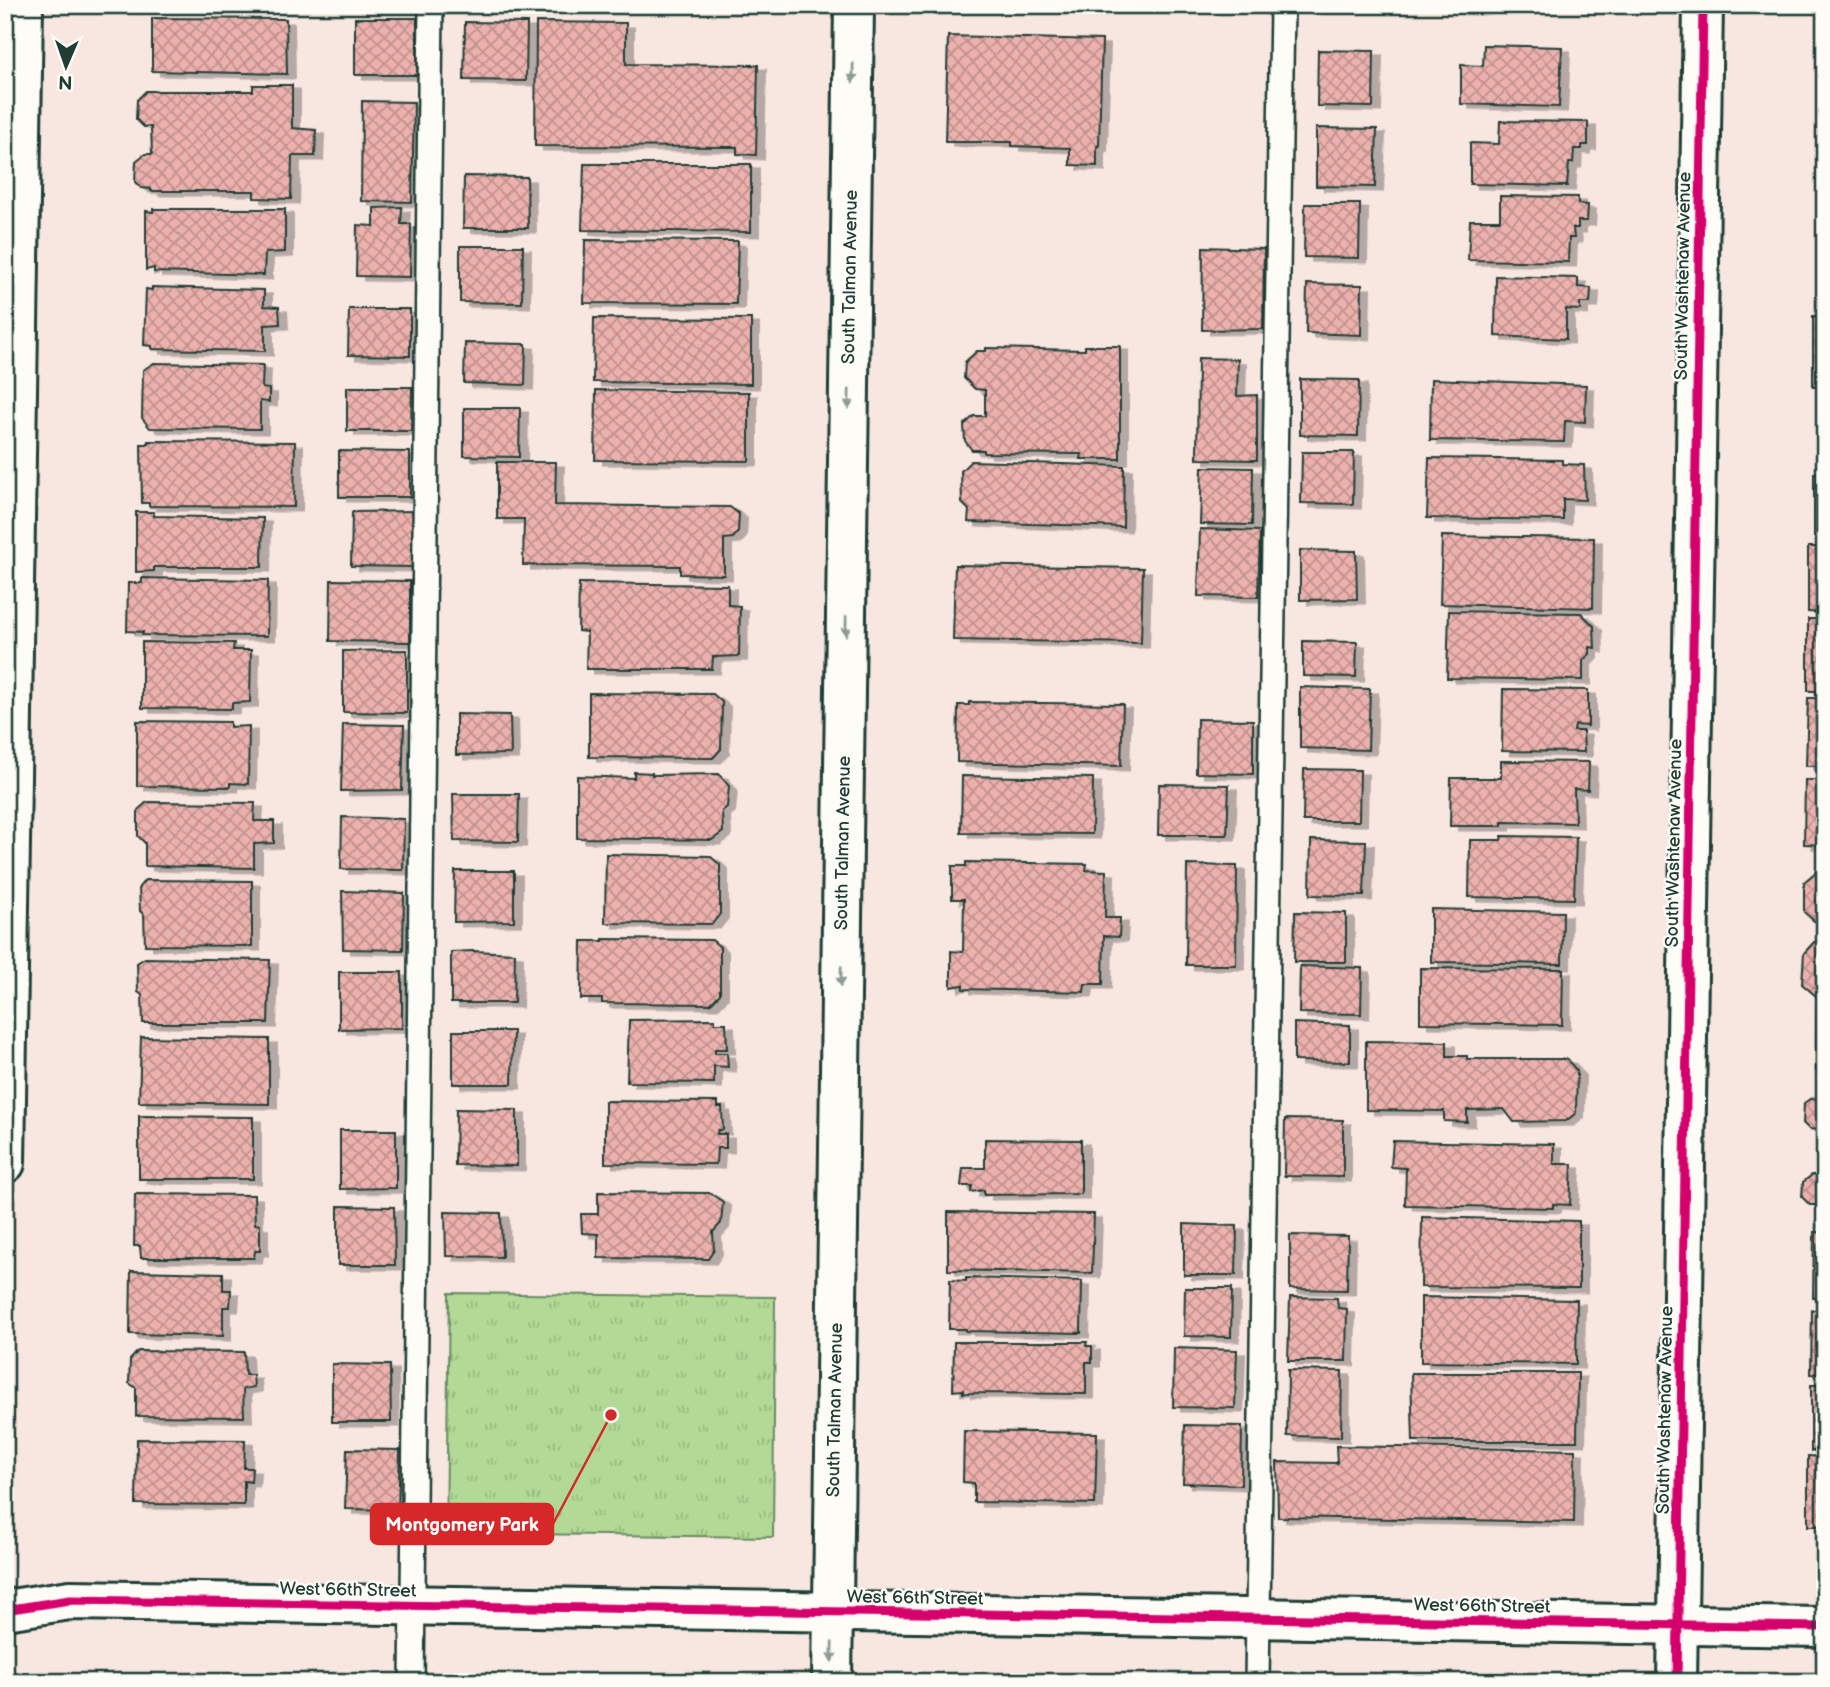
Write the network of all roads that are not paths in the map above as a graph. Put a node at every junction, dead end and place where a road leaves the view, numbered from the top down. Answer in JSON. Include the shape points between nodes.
{"nodes":[{"id":1,"x":23,"y":5,"type":"edge"},
{"id":2,"x":431,"y":5,"type":"edge"},
{"id":3,"x":854,"y":5,"type":"edge"},
{"id":4,"x":1282,"y":5,"type":"edge"},
{"id":5,"x":1703,"y":5,"type":"edge"},
{"id":6,"x":11,"y":351,"type":"edge"},
{"id":7,"x":5,"y":1163,"type":"edge"},
{"id":8,"x":413,"y":1606,"type":"junction"},
{"id":9,"x":5,"y":1610,"type":"edge"},
{"id":10,"x":833,"y":1612,"type":"junction"},
{"id":11,"x":1258,"y":1619,"type":"junction"},
{"id":12,"x":1677,"y":1625,"type":"junction"},
{"id":13,"x":1825,"y":1627,"type":"edge"},
{"id":14,"x":412,"y":1682,"type":"edge"},
{"id":15,"x":832,"y":1682,"type":"edge"},
{"id":16,"x":1257,"y":1682,"type":"edge"},
{"id":17,"x":1676,"y":1682,"type":"edge"}],
"edges":[{"from":1,"to":6,"type":"street"},
{"from":2,"to":8,"type":"lane"},
{"from":3,"to":10,"type":"street","name":"South Talman Avenue","one_way":true},
{"from":4,"to":11,"type":"lane"},
{"from":5,"to":12,"type":"street","name":"South Washtenaw Avenue"},
{"from":6,"to":7,"type":"street"},
{"from":8,"to":9,"type":"street","name":"West 66th Street","via":[[70,1600]]},
{"from":8,"to":10,"type":"street","name":"West 66th Street"},
{"from":8,"to":14,"type":"lane"},
{"from":10,"to":11,"type":"street","name":"West 66th Street"},
{"from":10,"to":15,"type":"street","name":"South Talman Avenue","one_way":true},
{"from":11,"to":12,"type":"street","name":"West 66th Street"},
{"from":11,"to":16,"type":"lane"},
{"from":12,"to":13,"type":"street","name":"West 66th Street"},
{"from":12,"to":17,"type":"street","name":"South Washtenaw Avenue"}]}
